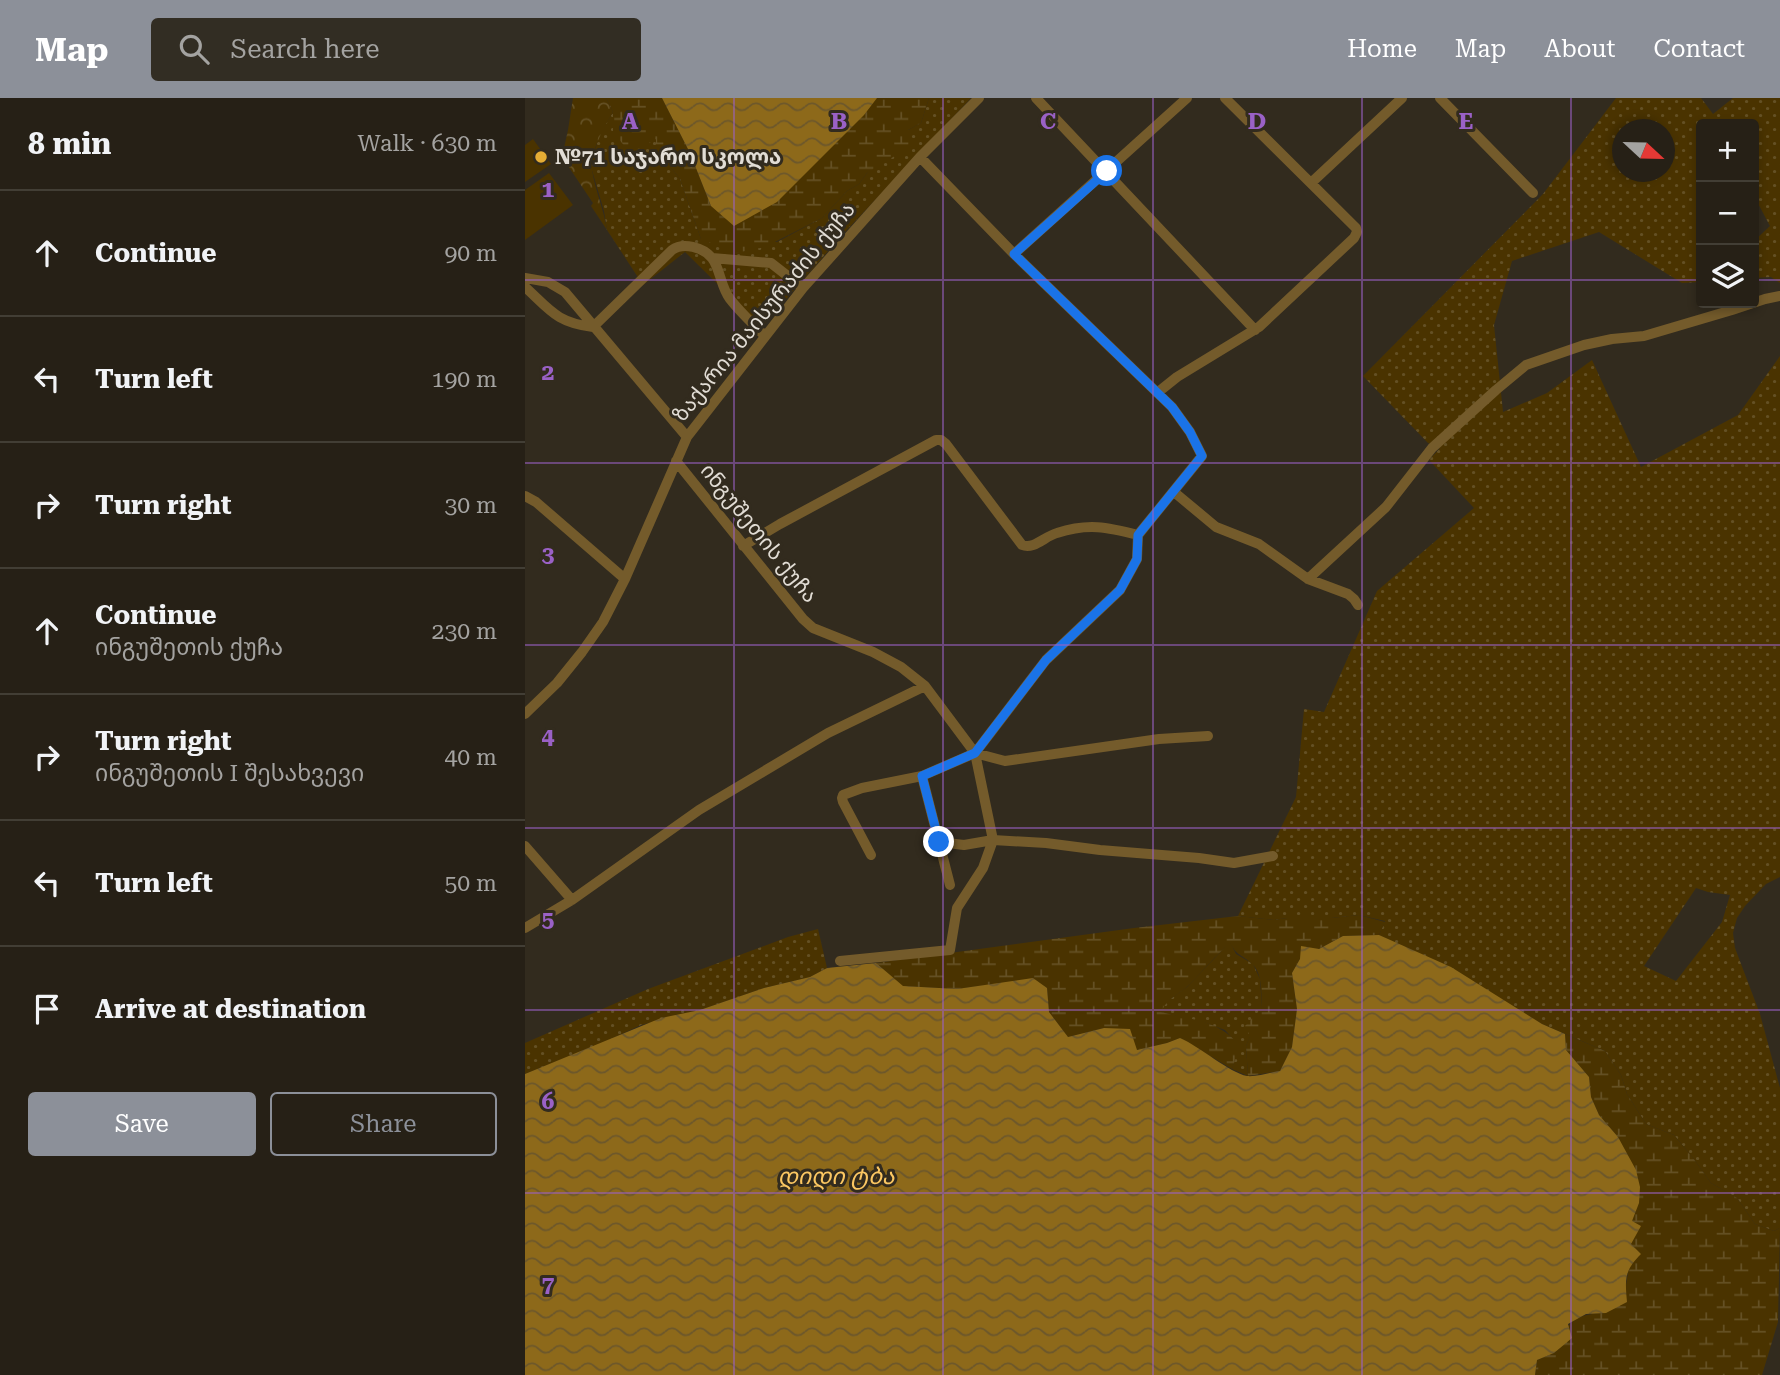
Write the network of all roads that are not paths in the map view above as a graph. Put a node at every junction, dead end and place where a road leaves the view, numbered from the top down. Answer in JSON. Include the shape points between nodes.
{"nodes":[{"id":1,"x":979,"y":98,"type":"edge"},
{"id":2,"x":1036,"y":98,"type":"edge"},
{"id":3,"x":1187,"y":98,"type":"edge"},
{"id":4,"x":1225,"y":98,"type":"edge"},
{"id":5,"x":1402,"y":98,"type":"edge"},
{"id":6,"x":1440,"y":98,"type":"edge"},
{"id":7,"x":920,"y":157,"type":"junction"},
{"id":8,"x":1107,"y":171,"type":"junction"},
{"id":9,"x":1311,"y":183,"type":"junction"},
{"id":10,"x":1533,"y":193,"type":"dead end"},
{"id":11,"x":1014,"y":254,"type":"junction"},
{"id":12,"x":712,"y":258,"type":"junction"},
{"id":13,"x":525,"y":278,"type":"edge"},
{"id":14,"x":525,"y":287,"type":"edge"},
{"id":15,"x":803,"y":288,"type":"junction"},
{"id":16,"x":1780,"y":296,"type":"edge"},
{"id":17,"x":593,"y":327,"type":"junction"},
{"id":18,"x":1255,"y":330,"type":"junction"},
{"id":19,"x":765,"y":336,"type":"junction"},
{"id":20,"x":1157,"y":393,"type":"junction"},
{"id":21,"x":687,"y":437,"type":"junction"},
{"id":22,"x":676,"y":461,"type":"junction"},
{"id":23,"x":1174,"y":492,"type":"junction"},
{"id":24,"x":525,"y":496,"type":"edge"},
{"id":25,"x":1138,"y":535,"type":"junction"},
{"id":26,"x":743,"y":546,"type":"junction"},
{"id":27,"x":625,"y":579,"type":"junction"},
{"id":28,"x":1308,"y":579,"type":"junction"},
{"id":29,"x":1358,"y":605,"type":"dead end"},
{"id":30,"x":925,"y":686,"type":"junction"},
{"id":31,"x":525,"y":714,"type":"edge"},
{"id":32,"x":1208,"y":736,"type":"dead end"},
{"id":33,"x":975,"y":753,"type":"junction"},
{"id":34,"x":922,"y":776,"type":"junction"},
{"id":35,"x":993,"y":840,"type":"junction"},
{"id":36,"x":939,"y":842,"type":"junction"},
{"id":37,"x":525,"y":846,"type":"edge"},
{"id":38,"x":871,"y":855,"type":"dead end"},
{"id":39,"x":1273,"y":856,"type":"dead end"},
{"id":40,"x":950,"y":885,"type":"dead end"},
{"id":41,"x":572,"y":900,"type":"junction"},
{"id":42,"x":525,"y":928,"type":"edge"},
{"id":43,"x":840,"y":961,"type":"dead end"}],
"edges":[{"from":1,"to":7,"type":"street","name":"ზაქარია მაისურაძის ქუჩა"},
{"from":2,"to":8,"type":"street"},
{"from":3,"to":8,"type":"street"},
{"from":4,"to":9,"type":"street"},
{"from":5,"to":9,"type":"street"},
{"from":6,"to":10,"type":"street"},
{"from":7,"to":11,"type":"street"},
{"from":7,"to":15,"type":"street","name":"ზაქარია მაისურაძის ქუჩა"},
{"from":8,"to":11,"type":"street"},
{"from":8,"to":18,"type":"street"},
{"from":9,"to":18,"type":"street","via":[[1357,232]]},
{"from":11,"to":20,"type":"street"},
{"from":12,"to":15,"type":"street","via":[[771,263]]},
{"from":12,"to":17,"type":"street","via":[[693,247],[676,247]]},
{"from":12,"to":19,"type":"street","via":[[726,294]]},
{"from":13,"to":17,"type":"street","via":[[548,282],[565,292]]},
{"from":14,"to":17,"type":"street","via":[[562,320]]},
{"from":15,"to":19,"type":"street","name":"ზაქარია მაისურაძის ქუჩა"},
{"from":16,"to":28,"type":"street","via":[[1644,336],[1584,345],[1526,365],[1432,448],[1386,507]]},
{"from":17,"to":21,"type":"street"},
{"from":18,"to":20,"type":"street"},
{"from":19,"to":21,"type":"street","name":"ზაქარია მაისურაძის ქუჩა"},
{"from":20,"to":23,"type":"street","via":[[1190,432],[1202,456]]},
{"from":21,"to":22,"type":"street","name":"ზაქარია მაისურაძის ქუჩა"},
{"from":22,"to":26,"type":"street","name":"ინგუშეთის ქუჩა"},
{"from":22,"to":27,"type":"street","name":"ზაქარია მაისურაძის ქუჩა"},
{"from":23,"to":25,"type":"street"},
{"from":23,"to":28,"type":"street","via":[[1216,527],[1259,544]]},
{"from":24,"to":27,"type":"street"},
{"from":25,"to":26,"type":"street","via":[[1108,527],[1082,527],[1026,547],[946,443],[936,440]]},
{"from":25,"to":33,"type":"street","via":[[1137,559],[1120,590],[1046,660]]},
{"from":26,"to":30,"type":"street","name":"ინგუშეთის ქუჩა","via":[[813,628],[883,656]]},
{"from":27,"to":31,"type":"street","name":"ზაქარია მაისურაძის ქუჩა","via":[[582,652]]},
{"from":28,"to":29,"type":"street","via":[[1348,594]]},
{"from":30,"to":33,"type":"street","name":"ინგუშეთის ქუჩა"},
{"from":30,"to":41,"type":"street","via":[[828,733],[699,810]]},
{"from":32,"to":33,"type":"street","via":[[1159,738],[1006,761]]},
{"from":33,"to":34,"type":"street"},
{"from":33,"to":35,"type":"street"},
{"from":34,"to":36,"type":"street"},
{"from":34,"to":38,"type":"street","via":[[843,795]]},
{"from":35,"to":36,"type":"street","via":[[964,845]]},
{"from":35,"to":39,"type":"street","via":[[1234,863]]},
{"from":35,"to":43,"type":"street","via":[[983,868],[957,908],[950,950]]},
{"from":36,"to":40,"type":"street"},
{"from":37,"to":41,"type":"street"},
{"from":41,"to":42,"type":"street"}]}
